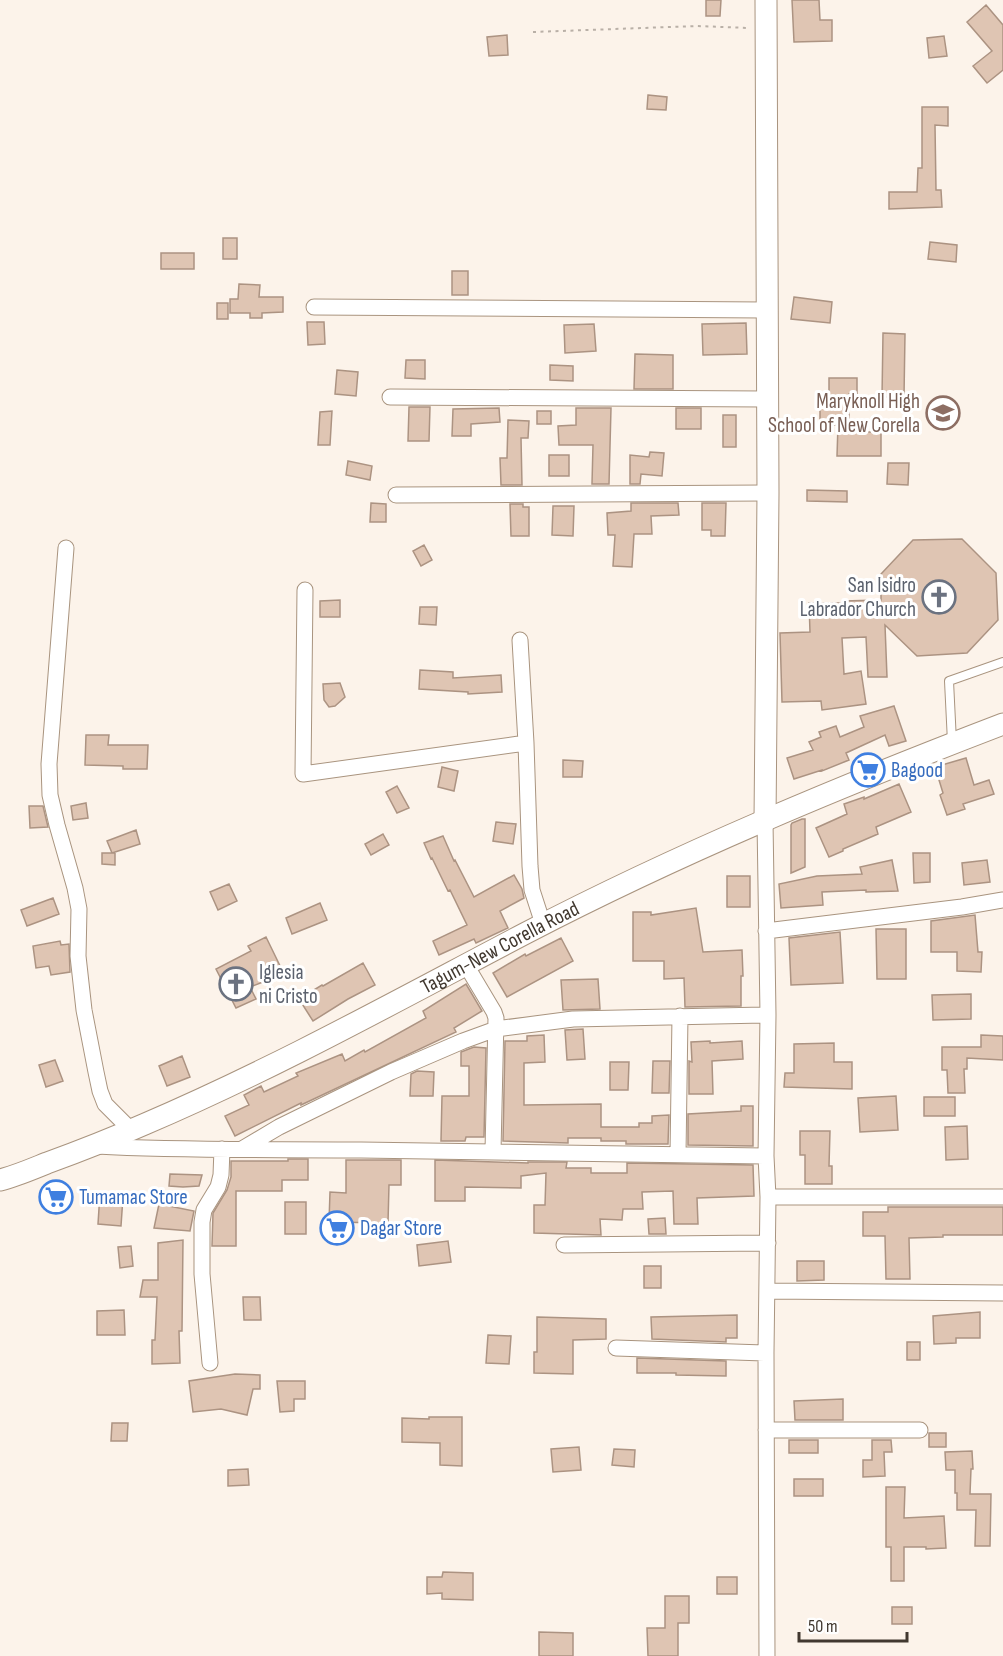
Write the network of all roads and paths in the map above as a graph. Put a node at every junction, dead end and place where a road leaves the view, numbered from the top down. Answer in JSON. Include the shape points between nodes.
{"nodes":[{"id":1,"x":766,"y":0,"type":"edge"},
{"id":2,"x":766,"y":28,"type":"junction"},
{"id":3,"x":533,"y":32,"type":"dead end"},
{"id":4,"x":314,"y":307,"type":"dead end"},
{"id":5,"x":767,"y":310,"type":"junction"},
{"id":6,"x":390,"y":397,"type":"dead end"},
{"id":7,"x":768,"y":399,"type":"junction"},
{"id":8,"x":768,"y":493,"type":"junction"},
{"id":9,"x":396,"y":495,"type":"dead end"},
{"id":10,"x":66,"y":548,"type":"dead end"},
{"id":11,"x":305,"y":590,"type":"dead end"},
{"id":12,"x":520,"y":640,"type":"dead end"},
{"id":13,"x":1003,"y":662,"type":"edge"},
{"id":14,"x":1003,"y":724,"type":"edge"},
{"id":15,"x":526,"y":743,"type":"junction"},
{"id":16,"x":952,"y":743,"type":"junction"},
{"id":17,"x":765,"y":821,"type":"junction"},
{"id":18,"x":1003,"y":900,"type":"edge"},
{"id":19,"x":543,"y":924,"type":"junction"},
{"id":20,"x":766,"y":931,"type":"junction"},
{"id":21,"x":466,"y":965,"type":"junction"},
{"id":22,"x":768,"y":1015,"type":"junction"},
{"id":23,"x":680,"y":1016,"type":"junction"},
{"id":24,"x":496,"y":1029,"type":"junction"},
{"id":25,"x":131,"y":1130,"type":"junction"},
{"id":26,"x":93,"y":1146,"type":"junction"},
{"id":27,"x":222,"y":1149,"type":"junction"},
{"id":28,"x":242,"y":1149,"type":"junction"},
{"id":29,"x":493,"y":1151,"type":"junction"},
{"id":30,"x":678,"y":1154,"type":"junction"},
{"id":31,"x":766,"y":1156,"type":"junction"},
{"id":32,"x":0,"y":1180,"type":"edge"},
{"id":33,"x":768,"y":1197,"type":"junction"},
{"id":34,"x":1003,"y":1197,"type":"edge"},
{"id":35,"x":768,"y":1243,"type":"junction"},
{"id":36,"x":564,"y":1245,"type":"dead end"},
{"id":37,"x":767,"y":1291,"type":"junction"},
{"id":38,"x":1003,"y":1293,"type":"edge"},
{"id":39,"x":616,"y":1348,"type":"dead end"},
{"id":40,"x":766,"y":1353,"type":"junction"},
{"id":41,"x":210,"y":1363,"type":"dead end"},
{"id":42,"x":766,"y":1430,"type":"junction"},
{"id":43,"x":920,"y":1430,"type":"dead end"},
{"id":44,"x":767,"y":1656,"type":"edge"}],
"edges":[{"from":1,"to":2,"type":"main road"},
{"from":2,"to":3,"type":"path","via":[[696,26]]},
{"from":2,"to":5,"type":"main road"},
{"from":4,"to":5,"type":"street"},
{"from":5,"to":7,"type":"main road"},
{"from":6,"to":7,"type":"street"},
{"from":7,"to":8,"type":"main road"},
{"from":8,"to":9,"type":"street"},
{"from":8,"to":17,"type":"main road"},
{"from":10,"to":25,"type":"street","via":[[50,795],[79,909],[78,956],[84,1010],[100,1090],[105,1104]]},
{"from":11,"to":15,"type":"street","via":[[303,774]]},
{"from":12,"to":15,"type":"street"},
{"from":13,"to":16,"type":"lane","via":[[949,681]]},
{"from":14,"to":16,"type":"main road","name":"Tagum-New Corella Road"},
{"from":15,"to":19,"type":"street","via":[[532,890]]},
{"from":16,"to":17,"type":"main road","name":"Tagum-New Corella Road"},
{"from":17,"to":19,"type":"main road","name":"Tagum-New Corella Road"},
{"from":17,"to":20,"type":"street"},
{"from":18,"to":20,"type":"street"},
{"from":19,"to":21,"type":"main road","name":"Tagum-New Corella Road"},
{"from":20,"to":22,"type":"street"},
{"from":21,"to":24,"type":"street","via":[[494,1012]]},
{"from":21,"to":25,"type":"main road","name":"Tagum-New Corella Road","via":[[276,1065]]},
{"from":22,"to":23,"type":"street"},
{"from":22,"to":31,"type":"street"},
{"from":23,"to":24,"type":"street","via":[[573,1019]]},
{"from":23,"to":30,"type":"street"},
{"from":24,"to":28,"type":"street","via":[[391,1072],[279,1126]]},
{"from":24,"to":29,"type":"street"},
{"from":25,"to":26,"type":"main road","name":"Tagum-New Corella Road"},
{"from":26,"to":27,"type":"street"},
{"from":26,"to":32,"type":"main road","name":"Tagum-New Corella Road"},
{"from":27,"to":28,"type":"street"},
{"from":27,"to":41,"type":"street","via":[[218,1187],[202,1221],[201,1274]]},
{"from":28,"to":29,"type":"street"},
{"from":29,"to":30,"type":"street"},
{"from":30,"to":31,"type":"street"},
{"from":31,"to":33,"type":"street"},
{"from":33,"to":34,"type":"street"},
{"from":33,"to":35,"type":"street"},
{"from":35,"to":36,"type":"street"},
{"from":35,"to":37,"type":"street"},
{"from":37,"to":38,"type":"street"},
{"from":37,"to":40,"type":"street"},
{"from":39,"to":40,"type":"street"},
{"from":40,"to":42,"type":"street"},
{"from":42,"to":43,"type":"street"},
{"from":42,"to":44,"type":"street"}]}
